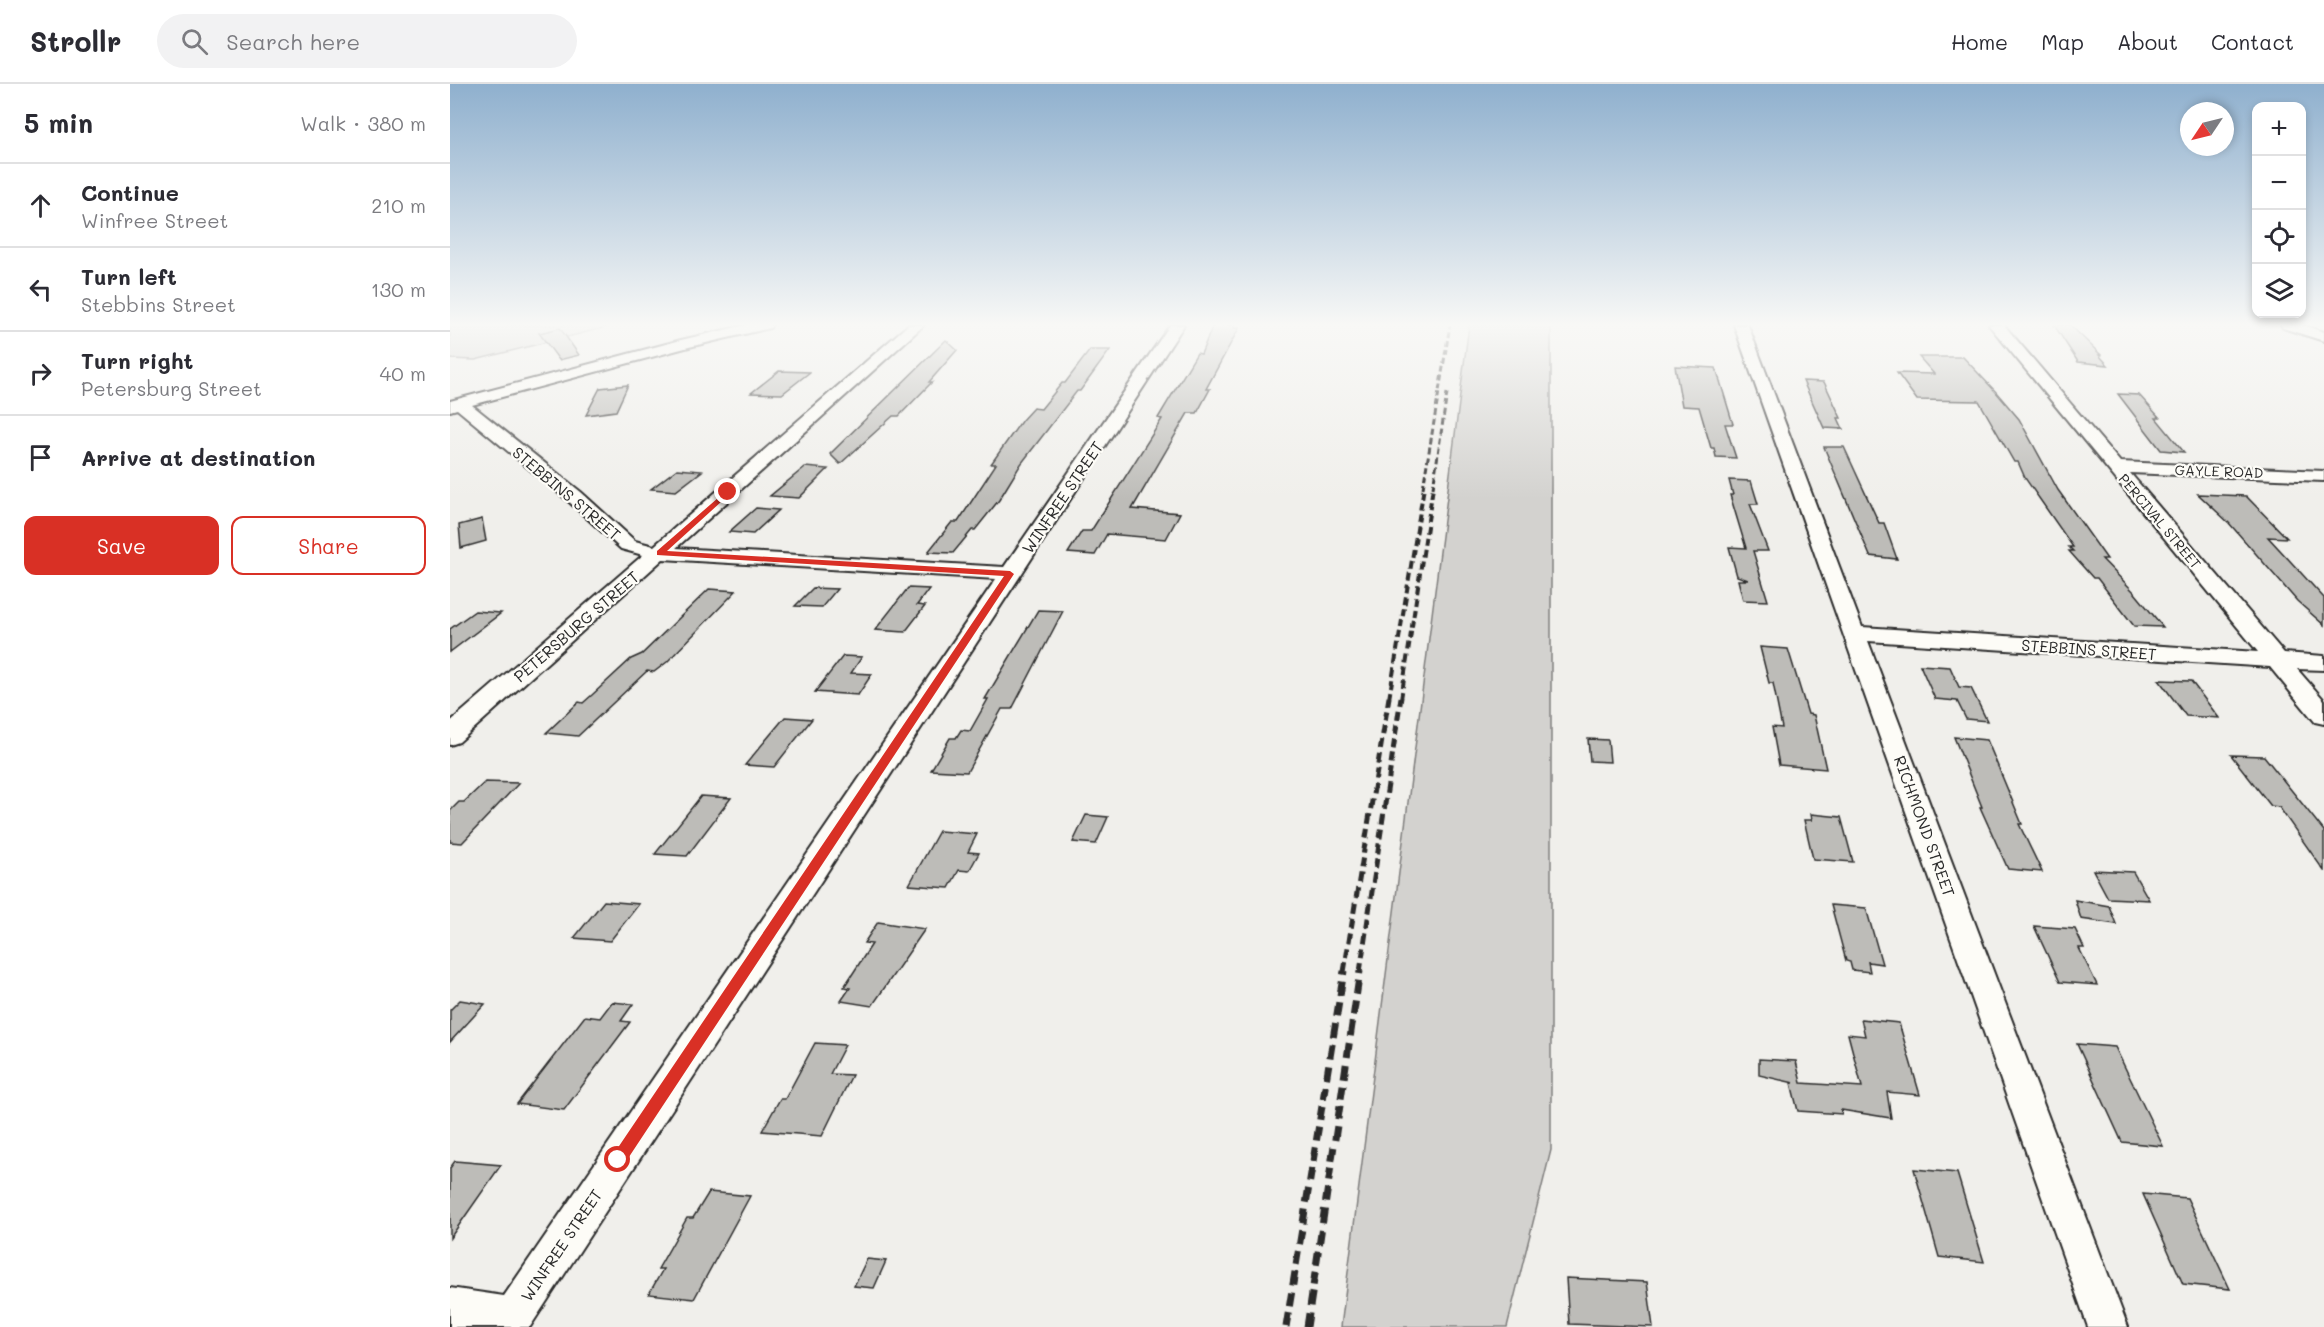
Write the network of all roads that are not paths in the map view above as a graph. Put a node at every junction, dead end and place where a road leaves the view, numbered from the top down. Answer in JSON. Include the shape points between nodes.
{"nodes":[{"id":1,"x":537,"y":383,"type":"edge"},
{"id":2,"x":852,"y":383,"type":"edge"},
{"id":3,"x":1138,"y":383,"type":"edge"},
{"id":4,"x":1762,"y":383,"type":"edge"},
{"id":5,"x":2045,"y":383,"type":"edge"},
{"id":6,"x":455,"y":405,"type":"edge"},
{"id":7,"x":2115,"y":467,"type":"junction"},
{"id":8,"x":2324,"y":476,"type":"edge"},
{"id":9,"x":660,"y":553,"type":"junction"},
{"id":10,"x":1010,"y":574,"type":"junction"},
{"id":11,"x":1855,"y":633,"type":"junction"},
{"id":12,"x":2278,"y":661,"type":"junction"},
{"id":13,"x":2324,"y":663,"type":"edge"},
{"id":14,"x":2324,"y":716,"type":"edge"},
{"id":15,"x":450,"y":736,"type":"edge"},
{"id":16,"x":450,"y":1308,"type":"edge"},
{"id":17,"x":510,"y":1322,"type":"edge"},
{"id":18,"x":2108,"y":1327,"type":"edge"}],
"edges":[{"from":1,"to":6,"type":"street"},
{"from":2,"to":9,"type":"street","name":"PETERSBURG STREET"},
{"from":3,"to":10,"type":"street","name":"WINFREE STREET"},
{"from":4,"to":11,"type":"street","name":"RICHMOND STREET"},
{"from":5,"to":7,"type":"street","name":"PERCIVAL STREET"},
{"from":6,"to":9,"type":"street","name":"STEBBINS STREET","via":[[574,496],[628,544]]},
{"from":7,"to":8,"type":"street","name":"GAYLE ROAD"},
{"from":7,"to":12,"type":"street","name":"PERCIVAL STREET"},
{"from":9,"to":10,"type":"street","name":"STEBBINS STREET"},
{"from":9,"to":15,"type":"street","name":"PETERSBURG STREET"},
{"from":10,"to":17,"type":"street","name":"WINFREE STREET"},
{"from":11,"to":12,"type":"street","name":"STEBBINS STREET"},
{"from":11,"to":18,"type":"street","name":"RICHMOND STREET"},
{"from":12,"to":13,"type":"street","name":"STEBBINS STREET"},
{"from":12,"to":14,"type":"street","name":"PERCIVAL STREET"},
{"from":16,"to":17,"type":"street"}]}
